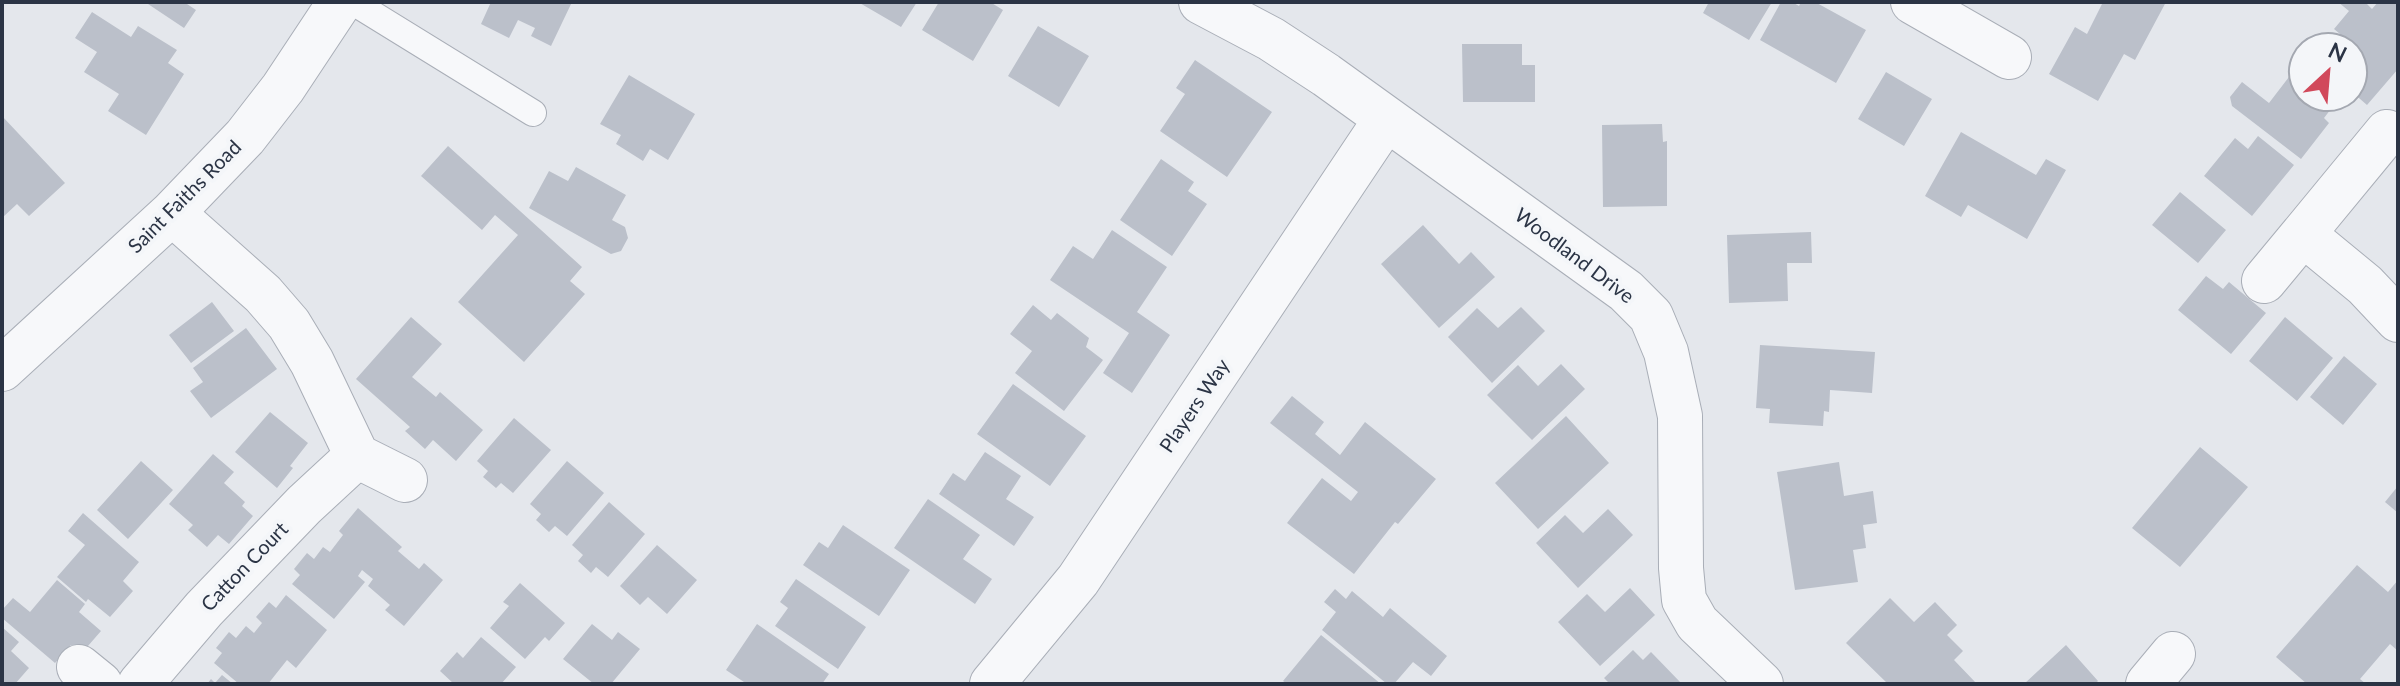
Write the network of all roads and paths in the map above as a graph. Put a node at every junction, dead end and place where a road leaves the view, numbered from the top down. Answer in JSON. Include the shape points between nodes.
{"nodes":[{"id":1,"x":340,"y":2,"type":"edge"},
{"id":2,"x":353,"y":2,"type":"edge"},
{"id":3,"x":1201,"y":2,"type":"edge"},
{"id":4,"x":1913,"y":2,"type":"edge"},
{"id":5,"x":2009,"y":57,"type":"dead end"},
{"id":6,"x":533,"y":113,"type":"dead end"},
{"id":7,"x":1386,"y":119,"type":"junction"},
{"id":8,"x":2393,"y":126,"type":"edge"},
{"id":9,"x":172,"y":213,"type":"junction"},
{"id":10,"x":2303,"y":234,"type":"junction"},
{"id":11,"x":2264,"y":281,"type":"dead end"},
{"id":12,"x":2398,"y":320,"type":"edge"},
{"id":13,"x":2,"y":369,"type":"edge"},
{"id":14,"x":357,"y":456,"type":"junction"},
{"id":15,"x":405,"y":480,"type":"dead end"},
{"id":16,"x":140,"y":684,"type":"edge"},
{"id":17,"x":992,"y":684,"type":"edge"},
{"id":18,"x":1761,"y":684,"type":"edge"}],
"edges":[{"from":1,"to":9,"type":"street","name":"Saint Faiths Road","via":[[245,137]]},
{"from":2,"to":6,"type":"lane"},
{"from":3,"to":7,"type":"street","name":"Woodland Drive","via":[[1271,39]]},
{"from":4,"to":5,"type":"street"},
{"from":7,"to":17,"type":"street","name":"Players Way","via":[[1078,580]]},
{"from":7,"to":18,"type":"street","name":"Woodland Drive","via":[[1626,291],[1651,316],[1666,352],[1680,416],[1684,600],[1697,623]]},
{"from":8,"to":10,"type":"street"},
{"from":9,"to":13,"type":"street","name":"Saint Faiths Road"},
{"from":9,"to":14,"type":"street","via":[[289,324]]},
{"from":10,"to":11,"type":"street"},
{"from":10,"to":12,"type":"street"},
{"from":14,"to":15,"type":"street"},
{"from":14,"to":16,"type":"street","name":"Catton Court","via":[[204,609]]}]}
